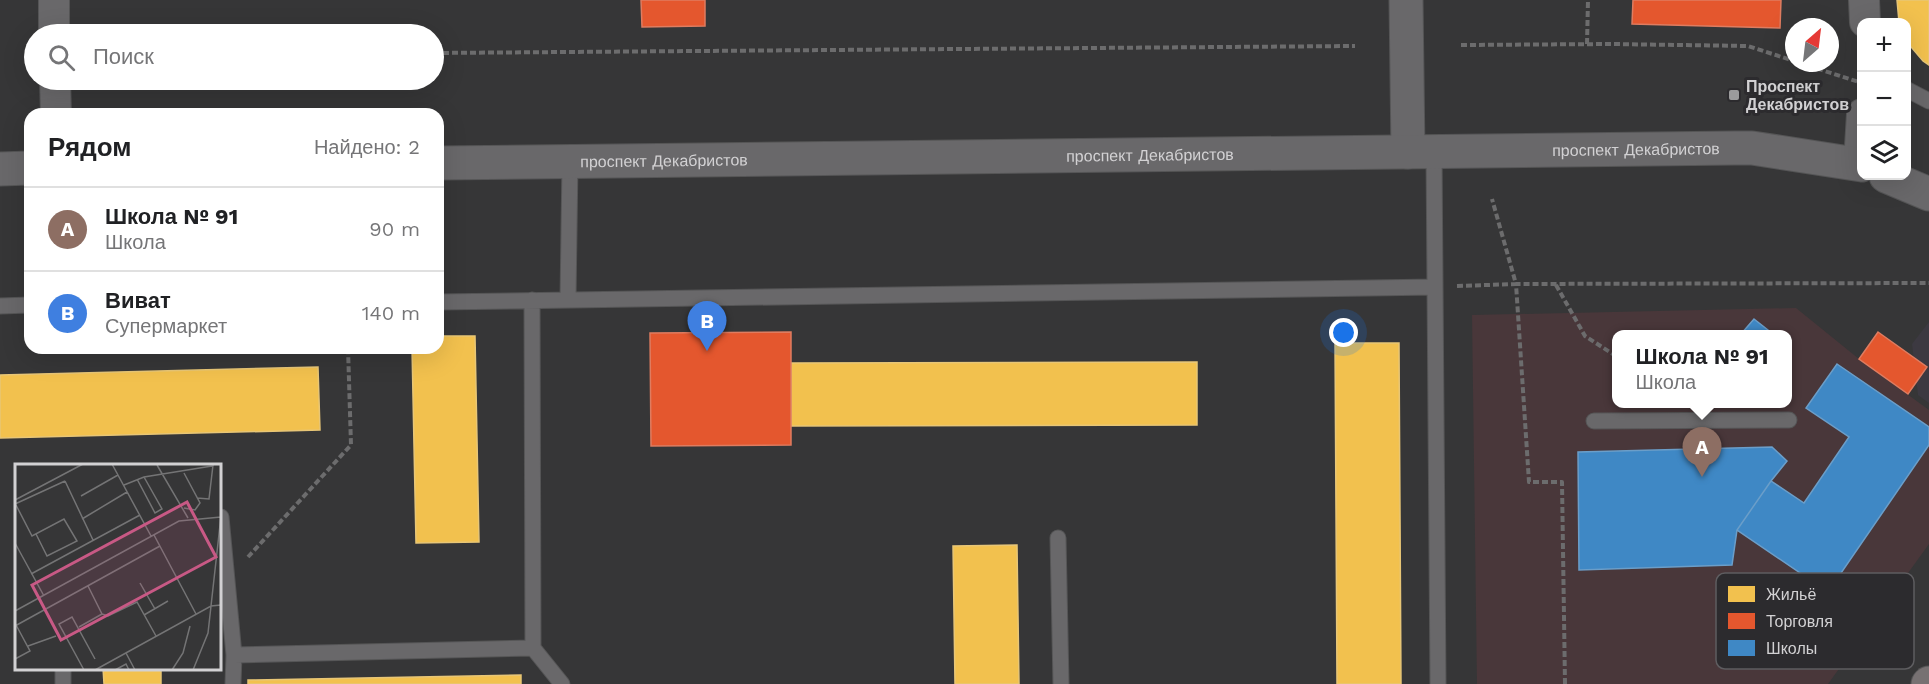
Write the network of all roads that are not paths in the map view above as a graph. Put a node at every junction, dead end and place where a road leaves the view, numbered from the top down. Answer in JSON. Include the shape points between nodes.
{"nodes":[{"id":1,"x":54,"y":0,"type":"edge"},
{"id":2,"x":1406,"y":0,"type":"edge"},
{"id":3,"x":1864,"y":0,"type":"edge"},
{"id":4,"x":1865,"y":18,"type":"edge"},
{"id":5,"x":54,"y":24,"type":"edge"},
{"id":6,"x":55,"y":90,"type":"edge"},
{"id":7,"x":1911,"y":91,"type":"edge"},
{"id":8,"x":1929,"y":101,"type":"edge"},
{"id":9,"x":56,"y":108,"type":"edge"},
{"id":10,"x":1421,"y":152,"type":"junction"},
{"id":11,"x":570,"y":162,"type":"junction"},
{"id":12,"x":444,"y":163,"type":"edge"},
{"id":13,"x":1857,"y":166,"type":"edge"},
{"id":14,"x":24,"y":168,"type":"edge"},
{"id":15,"x":0,"y":169,"type":"edge"},
{"id":16,"x":1897,"y":180,"type":"edge"},
{"id":17,"x":1929,"y":194,"type":"edge"},
{"id":18,"x":1435,"y":287,"type":"junction"},
{"id":19,"x":568,"y":299,"type":"junction"},
{"id":20,"x":532,"y":300,"type":"junction"},
{"id":21,"x":444,"y":302,"type":"edge"},
{"id":22,"x":24,"y":305,"type":"edge"},
{"id":23,"x":0,"y":306,"type":"edge"},
{"id":24,"x":1789,"y":420,"type":"dead end"},
{"id":25,"x":1594,"y":421,"type":"dead end"},
{"id":26,"x":220,"y":517,"type":"edge"},
{"id":27,"x":1058,"y":538,"type":"dead end"},
{"id":28,"x":533,"y":648,"type":"junction"},
{"id":29,"x":234,"y":655,"type":"junction"},
{"id":30,"x":233,"y":684,"type":"edge"},
{"id":31,"x":562,"y":684,"type":"edge"},
{"id":32,"x":1061,"y":684,"type":"edge"},
{"id":33,"x":1438,"y":684,"type":"edge"}],
"edges":[{"from":1,"to":5,"type":"street"},
{"from":2,"to":10,"type":"main road"},
{"from":3,"to":4,"type":"street"},
{"from":6,"to":9,"type":"street"},
{"from":7,"to":8,"type":"lane"},
{"from":10,"to":11,"type":"main road","name":"проспект Декабристов"},
{"from":10,"to":13,"type":"main road","name":"проспект Декабристов","via":[[1752,148]]},
{"from":10,"to":18,"type":"lane"},
{"from":11,"to":12,"type":"main road","name":"проспект Декабристов"},
{"from":11,"to":19,"type":"lane"},
{"from":14,"to":15,"type":"main road"},
{"from":16,"to":17,"type":"main road","name":"проспект Декабристов"},
{"from":18,"to":19,"type":"lane"},
{"from":18,"to":33,"type":"lane"},
{"from":19,"to":20,"type":"lane"},
{"from":20,"to":21,"type":"lane"},
{"from":20,"to":28,"type":"lane"},
{"from":22,"to":23,"type":"lane"},
{"from":24,"to":25,"type":"lane"},
{"from":26,"to":29,"type":"lane"},
{"from":27,"to":32,"type":"lane"},
{"from":28,"to":29,"type":"lane"},
{"from":28,"to":31,"type":"lane"},
{"from":29,"to":30,"type":"lane"}]}
